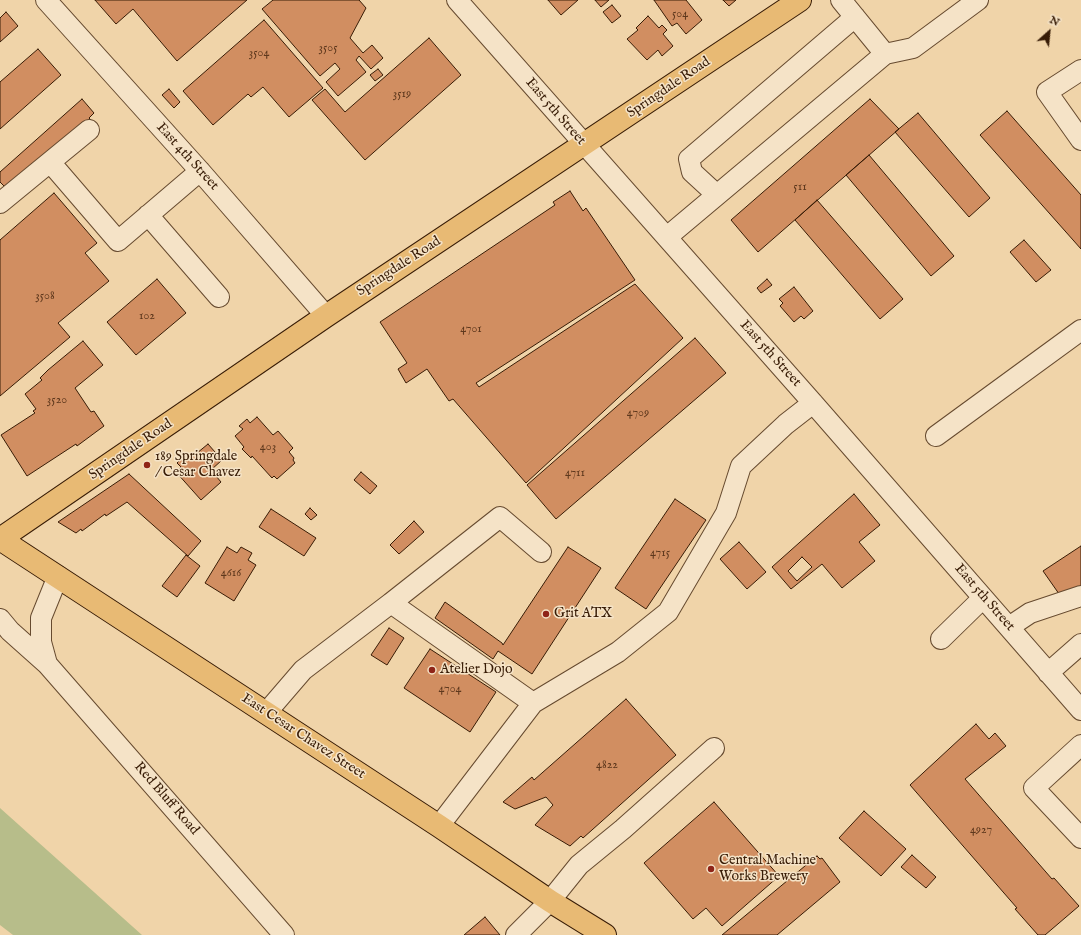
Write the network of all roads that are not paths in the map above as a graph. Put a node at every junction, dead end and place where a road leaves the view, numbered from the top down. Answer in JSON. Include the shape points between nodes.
{"nodes":[{"id":1,"x":46,"y":0,"type":"edge"},
{"id":2,"x":457,"y":0,"type":"edge"},
{"id":3,"x":800,"y":0,"type":"edge"},
{"id":4,"x":841,"y":0,"type":"edge"},
{"id":5,"x":978,"y":0,"type":"edge"},
{"id":6,"x":855,"y":17,"type":"junction"},
{"id":7,"x":885,"y":54,"type":"junction"},
{"id":8,"x":1081,"y":70,"type":"edge"},
{"id":9,"x":89,"y":130,"type":"dead end"},
{"id":10,"x":1081,"y":140,"type":"edge"},
{"id":11,"x":585,"y":145,"type":"junction"},
{"id":12,"x":50,"y":162,"type":"junction"},
{"id":13,"x":200,"y":171,"type":"junction"},
{"id":14,"x":717,"y":195,"type":"junction"},
{"id":15,"x":0,"y":203,"type":"edge"},
{"id":16,"x":148,"y":215,"type":"junction"},
{"id":17,"x":666,"y":237,"type":"junction"},
{"id":18,"x":219,"y":297,"type":"dead end"},
{"id":19,"x":326,"y":316,"type":"junction"},
{"id":20,"x":1081,"y":330,"type":"edge"},
{"id":21,"x":813,"y":403,"type":"junction"},
{"id":22,"x":936,"y":436,"type":"dead end"},
{"id":23,"x":0,"y":539,"type":"edge"},
{"id":24,"x":541,"y":552,"type":"dead end"},
{"id":25,"x":58,"y":576,"type":"junction"},
{"id":26,"x":1081,"y":596,"type":"edge"},
{"id":27,"x":983,"y":598,"type":"junction"},
{"id":28,"x":391,"y":603,"type":"junction"},
{"id":29,"x":0,"y":619,"type":"edge"},
{"id":30,"x":1009,"y":626,"type":"junction"},
{"id":31,"x":941,"y":638,"type":"dead end"},
{"id":32,"x":1081,"y":644,"type":"edge"},
{"id":33,"x":47,"y":664,"type":"junction"},
{"id":34,"x":1048,"y":673,"type":"junction"},
{"id":35,"x":533,"y":703,"type":"junction"},
{"id":36,"x":1081,"y":710,"type":"edge"},
{"id":37,"x":266,"y":713,"type":"junction"},
{"id":38,"x":1081,"y":745,"type":"edge"},
{"id":39,"x":714,"y":748,"type":"dead end"},
{"id":40,"x":439,"y":826,"type":"junction"},
{"id":41,"x":1081,"y":838,"type":"edge"},
{"id":42,"x":550,"y":901,"type":"junction"},
{"id":43,"x":592,"y":932,"type":"edge"},
{"id":44,"x":284,"y":935,"type":"edge"},
{"id":45,"x":516,"y":935,"type":"edge"}],
"edges":[{"from":1,"to":13,"type":"street","name":"East 4th Street"},
{"from":2,"to":11,"type":"street","name":"East 5th Street"},
{"from":3,"to":11,"type":"main road","name":"Springdale Road"},
{"from":4,"to":6,"type":"street"},
{"from":5,"to":7,"type":"street","via":[[913,48]]},
{"from":6,"to":7,"type":"street"},
{"from":6,"to":14,"type":"street","via":[[689,159],[692,172]]},
{"from":7,"to":14,"type":"street"},
{"from":8,"to":10,"type":"street","via":[[1047,92]]},
{"from":9,"to":12,"type":"street"},
{"from":11,"to":17,"type":"street","name":"East 5th Street"},
{"from":11,"to":19,"type":"main road","name":"Springdale Road"},
{"from":12,"to":15,"type":"street"},
{"from":12,"to":16,"type":"street","via":[[118,241]]},
{"from":13,"to":16,"type":"street"},
{"from":13,"to":19,"type":"street","name":"East 4th Street"},
{"from":14,"to":17,"type":"street"},
{"from":16,"to":18,"type":"street"},
{"from":17,"to":21,"type":"street","name":"East 5th Street"},
{"from":19,"to":23,"type":"main road","name":"Springdale Road"},
{"from":20,"to":22,"type":"street"},
{"from":21,"to":27,"type":"street","name":"East 5th Street"},
{"from":21,"to":35,"type":"street","via":[[741,466],[726,513],[668,612],[618,652]]},
{"from":23,"to":25,"type":"main road","name":"East Cesar Chavez Street"},
{"from":24,"to":28,"type":"street","via":[[500,517]]},
{"from":25,"to":33,"type":"street","name":"Red Bluff Road","via":[[41,618],[40,642]]},
{"from":25,"to":37,"type":"main road","name":"East Cesar Chavez Street"},
{"from":26,"to":30,"type":"street","via":[[1030,613]]},
{"from":27,"to":30,"type":"street","name":"East 5th Street"},
{"from":27,"to":31,"type":"street"},
{"from":28,"to":35,"type":"street"},
{"from":28,"to":37,"type":"street","via":[[303,670]]},
{"from":29,"to":33,"type":"street","name":"Red Bluff Road"},
{"from":30,"to":34,"type":"street","name":"East 5th Street"},
{"from":32,"to":34,"type":"street"},
{"from":33,"to":44,"type":"street","name":"Red Bluff Road"},
{"from":34,"to":36,"type":"street","name":"East 5th Street"},
{"from":35,"to":40,"type":"street"},
{"from":37,"to":40,"type":"main road","name":"East Cesar Chavez Street"},
{"from":38,"to":41,"type":"street","via":[[1034,788]]},
{"from":39,"to":42,"type":"street","via":[[579,865]]},
{"from":40,"to":42,"type":"main road","name":"East Cesar Chavez Street"},
{"from":42,"to":43,"type":"main road","name":"East Cesar Chavez Street"},
{"from":42,"to":45,"type":"street"}]}
